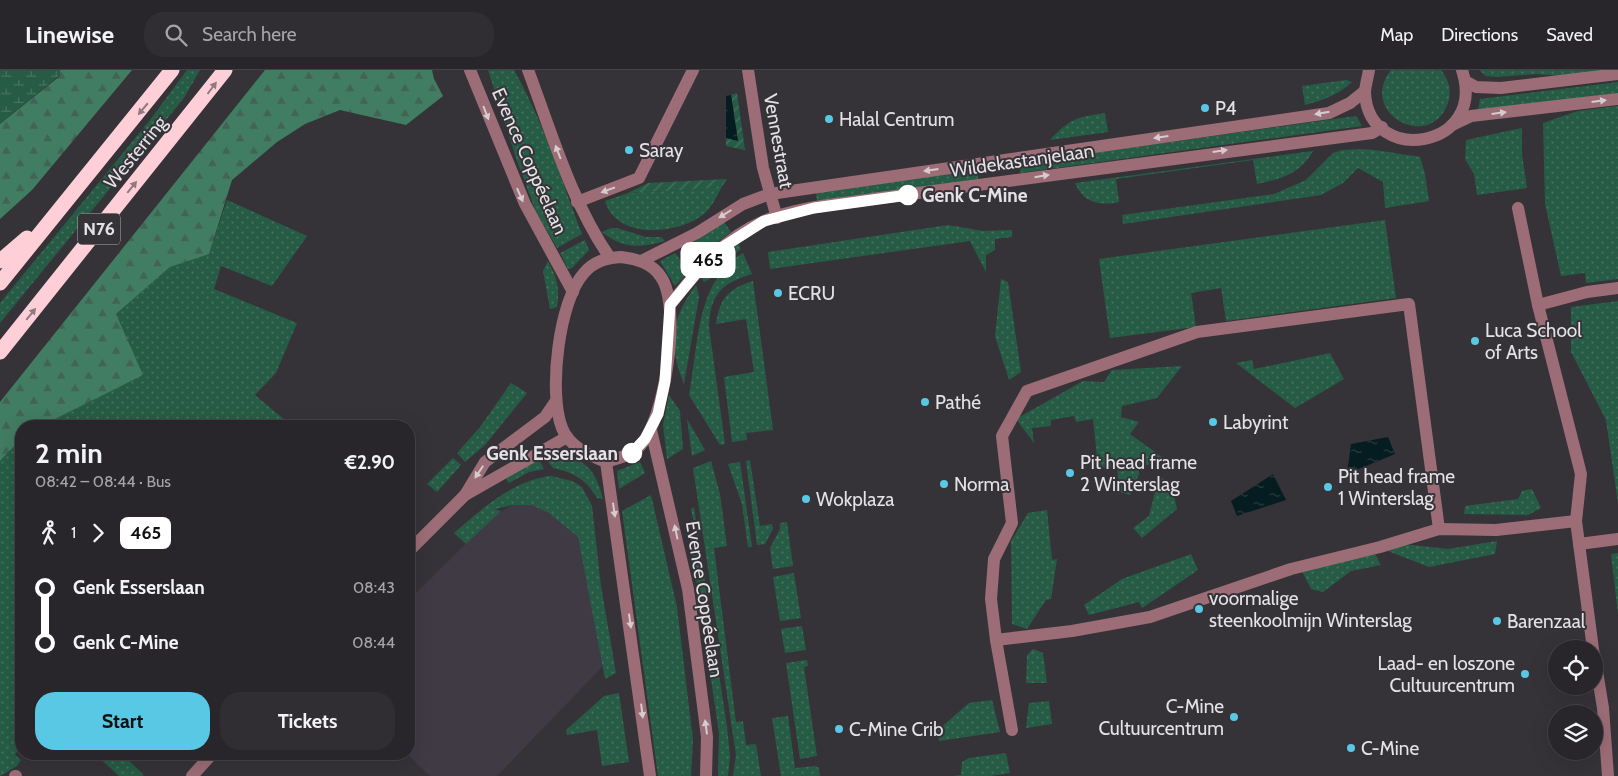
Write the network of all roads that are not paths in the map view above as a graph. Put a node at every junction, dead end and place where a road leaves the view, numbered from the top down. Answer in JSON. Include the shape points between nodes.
{"nodes":[{"id":1,"x":172,"y":70,"type":"edge"},
{"id":2,"x":225,"y":70,"type":"edge"},
{"id":3,"x":470,"y":70,"type":"edge"},
{"id":4,"x":528,"y":70,"type":"edge"},
{"id":5,"x":693,"y":70,"type":"edge"},
{"id":6,"x":748,"y":70,"type":"edge"},
{"id":7,"x":1369,"y":70,"type":"edge"},
{"id":8,"x":1618,"y":74,"type":"edge"},
{"id":9,"x":1464,"y":76,"type":"edge"},
{"id":10,"x":1365,"y":92,"type":"junction"},
{"id":11,"x":1618,"y":99,"type":"edge"},
{"id":12,"x":1452,"y":125,"type":"junction"},
{"id":13,"x":1382,"y":127,"type":"junction"},
{"id":14,"x":770,"y":194,"type":"junction"},
{"id":15,"x":577,"y":202,"type":"junction"},
{"id":16,"x":1518,"y":208,"type":"dead end"},
{"id":17,"x":52,"y":218,"type":"junction"},
{"id":18,"x":777,"y":218,"type":"junction"},
{"id":19,"x":610,"y":258,"type":"junction"},
{"id":20,"x":0,"y":261,"type":"edge"},
{"id":21,"x":641,"y":261,"type":"junction"},
{"id":22,"x":0,"y":283,"type":"edge"},
{"id":23,"x":1618,"y":288,"type":"edge"},
{"id":24,"x":573,"y":292,"type":"junction"},
{"id":25,"x":670,"y":305,"type":"junction"},
{"id":26,"x":1538,"y":305,"type":"junction"},
{"id":27,"x":0,"y":352,"type":"edge"},
{"id":28,"x":556,"y":401,"type":"junction"},
{"id":29,"x":650,"y":430,"type":"junction"},
{"id":30,"x":567,"y":437,"type":"junction"},
{"id":31,"x":606,"y":462,"type":"junction"},
{"id":32,"x":465,"y":495,"type":"junction"},
{"id":33,"x":1576,"y":521,"type":"junction"},
{"id":34,"x":1439,"y":529,"type":"junction"},
{"id":35,"x":1618,"y":539,"type":"edge"},
{"id":36,"x":1579,"y":544,"type":"junction"},
{"id":37,"x":415,"y":546,"type":"edge"},
{"id":38,"x":996,"y":640,"type":"junction"},
{"id":39,"x":1592,"y":640,"type":"edge"},
{"id":40,"x":1601,"y":695,"type":"edge"},
{"id":41,"x":1012,"y":730,"type":"dead end"},
{"id":42,"x":206,"y":760,"type":"edge"},
{"id":43,"x":192,"y":775,"type":"edge"},
{"id":44,"x":650,"y":776,"type":"edge"},
{"id":45,"x":706,"y":776,"type":"edge"},
{"id":46,"x":1608,"y":776,"type":"edge"}],
"edges":[{"from":1,"to":17,"type":"highway","name":"Westerring","number":"N76","one_way":true},
{"from":27,"to":2,"type":"highway","name":"Westerring","number":"N76","one_way":true},
{"from":3,"to":24,"type":"street","name":"Evence Coppéelaan","one_way":true,"via":[[525,204]]},
{"from":15,"to":4,"type":"street","name":"Evence Coppéelaan","one_way":true},
{"from":5,"to":15,"type":"street","one_way":true,"via":[[639,178]]},
{"from":6,"to":14,"type":"street","name":"Vennestraat"},
{"from":7,"to":10,"type":"street"},
{"from":8,"to":9,"type":"street","via":[[1501,88],[1476,87]]},
{"from":9,"to":12,"type":"street","via":[[1463,108]]},
{"from":10,"to":13,"type":"street","via":[[1368,108]]},
{"from":10,"to":14,"type":"street","name":"Wildekastanjelaan","one_way":true,"via":[[1329,112]]},
{"from":12,"to":11,"type":"street","one_way":true,"via":[[1471,116]]},
{"from":12,"to":13,"type":"street","via":[[1436,137],[1423,140],[1407,140],[1388,133]]},
{"from":18,"to":13,"type":"street","name":"Wildekastanjelaan","one_way":true,"via":[[814,208],[880,198],[1372,132]]},
{"from":14,"to":18,"type":"street","name":"Vennestraat"},
{"from":14,"to":21,"type":"street","name":"Wildekastanjelaan","one_way":true,"via":[[743,204],[697,233]]},
{"from":15,"to":19,"type":"street","name":"Evence Coppéelaan"},
{"from":16,"to":26,"type":"street"},
{"from":17,"to":20,"type":"highway"},
{"from":17,"to":22,"type":"highway","name":"Westerring","number":"N76"},
{"from":18,"to":25,"type":"street","name":"Wildekastanjelaan","via":[[746,230],[723,247],[703,265]]},
{"from":19,"to":21,"type":"street"},
{"from":19,"to":24,"type":"street","via":[[590,266]]},
{"from":21,"to":25,"type":"street","via":[[666,285]]},
{"from":23,"to":26,"type":"street","via":[[1587,292]]},
{"from":24,"to":28,"type":"street","via":[[562,332]]},
{"from":25,"to":29,"type":"street","via":[[665,381],[658,414]]},
{"from":26,"to":33,"type":"street","via":[[1581,474]]},
{"from":28,"to":30,"type":"street"},
{"from":28,"to":32,"type":"street","one_way":true,"via":[[545,417],[485,462]]},
{"from":29,"to":31,"type":"street","via":[[632,453]]},
{"from":45,"to":29,"type":"street","name":"Evence Coppéelaan","one_way":true,"via":[[707,736],[688,589]]},
{"from":30,"to":31,"type":"street","via":[[582,451]]},
{"from":30,"to":32,"type":"street"},
{"from":31,"to":44,"type":"street","one_way":true},
{"from":32,"to":37,"type":"street"},
{"from":33,"to":34,"type":"street","via":[[1496,530]]},
{"from":33,"to":36,"type":"street"},
{"from":34,"to":38,"type":"street","via":[[1291,569],[1150,617]]},
{"from":34,"to":38,"type":"street","via":[[1409,304],[1197,332],[1027,391],[1002,436],[1012,523],[994,559],[991,599]]},
{"from":35,"to":36,"type":"street"},
{"from":36,"to":39,"type":"street"},
{"from":38,"to":41,"type":"street"},
{"from":40,"to":46,"type":"street"},
{"from":42,"to":43,"type":"street"}]}
